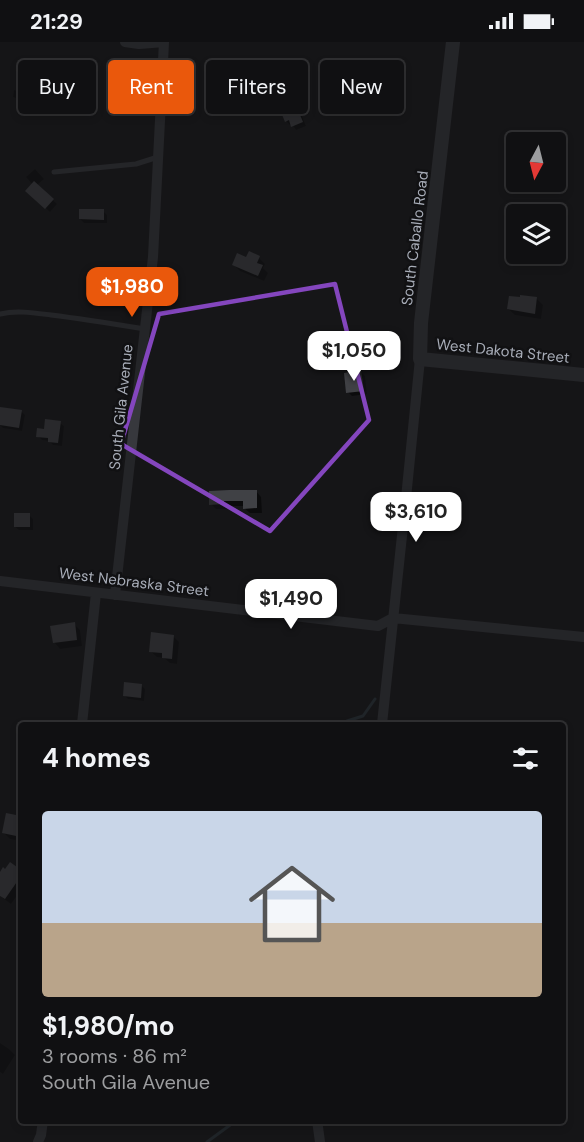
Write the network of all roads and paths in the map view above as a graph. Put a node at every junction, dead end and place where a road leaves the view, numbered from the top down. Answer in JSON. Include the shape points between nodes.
{"nodes":[{"id":1,"x":125,"y":42,"type":"edge"},
{"id":2,"x":164,"y":42,"type":"edge"},
{"id":3,"x":453,"y":42,"type":"edge"},
{"id":4,"x":159,"y":157,"type":"junction"},
{"id":5,"x":54,"y":172,"type":"dead end"},
{"id":6,"x":0,"y":314,"type":"edge"},
{"id":7,"x":145,"y":329,"type":"junction"},
{"id":8,"x":420,"y":359,"type":"junction"},
{"id":9,"x":584,"y":375,"type":"edge"},
{"id":10,"x":0,"y":581,"type":"edge"},
{"id":11,"x":96,"y":593,"type":"junction"},
{"id":12,"x":115,"y":596,"type":"junction"},
{"id":13,"x":393,"y":618,"type":"junction"},
{"id":14,"x":584,"y":637,"type":"edge"},
{"id":15,"x":82,"y":722,"type":"edge"},
{"id":16,"x":382,"y":722,"type":"edge"},
{"id":17,"x":42,"y":1124,"type":"edge"},
{"id":18,"x":317,"y":1124,"type":"edge"},
{"id":19,"x":38,"y":1142,"type":"edge"},
{"id":20,"x":320,"y":1142,"type":"edge"}],
"edges":[{"from":1,"to":2,"type":"street"},
{"from":2,"to":4,"type":"street","name":"South Gila Avenue"},
{"from":3,"to":8,"type":"street","name":"South Caballo Road"},
{"from":4,"to":5,"type":"lane","via":[[136,164]]},
{"from":4,"to":7,"type":"street","name":"South Gila Avenue"},
{"from":6,"to":7,"type":"lane","via":[[31,313]]},
{"from":7,"to":12,"type":"street","name":"South Gila Avenue"},
{"from":8,"to":9,"type":"street","name":"West Dakota Street"},
{"from":8,"to":13,"type":"street","name":"South Caballo Road"},
{"from":10,"to":11,"type":"street","name":"West Nebraska Street"},
{"from":11,"to":12,"type":"street","name":"West Nebraska Street"},
{"from":11,"to":15,"type":"street"},
{"from":12,"to":13,"type":"street","name":"West Nebraska Street","via":[[378,626]]},
{"from":13,"to":14,"type":"street","name":"West Nebraska Street"},
{"from":13,"to":16,"type":"street","name":"South Caballo Road"},
{"from":17,"to":19,"type":"street"},
{"from":18,"to":20,"type":"street"}]}
